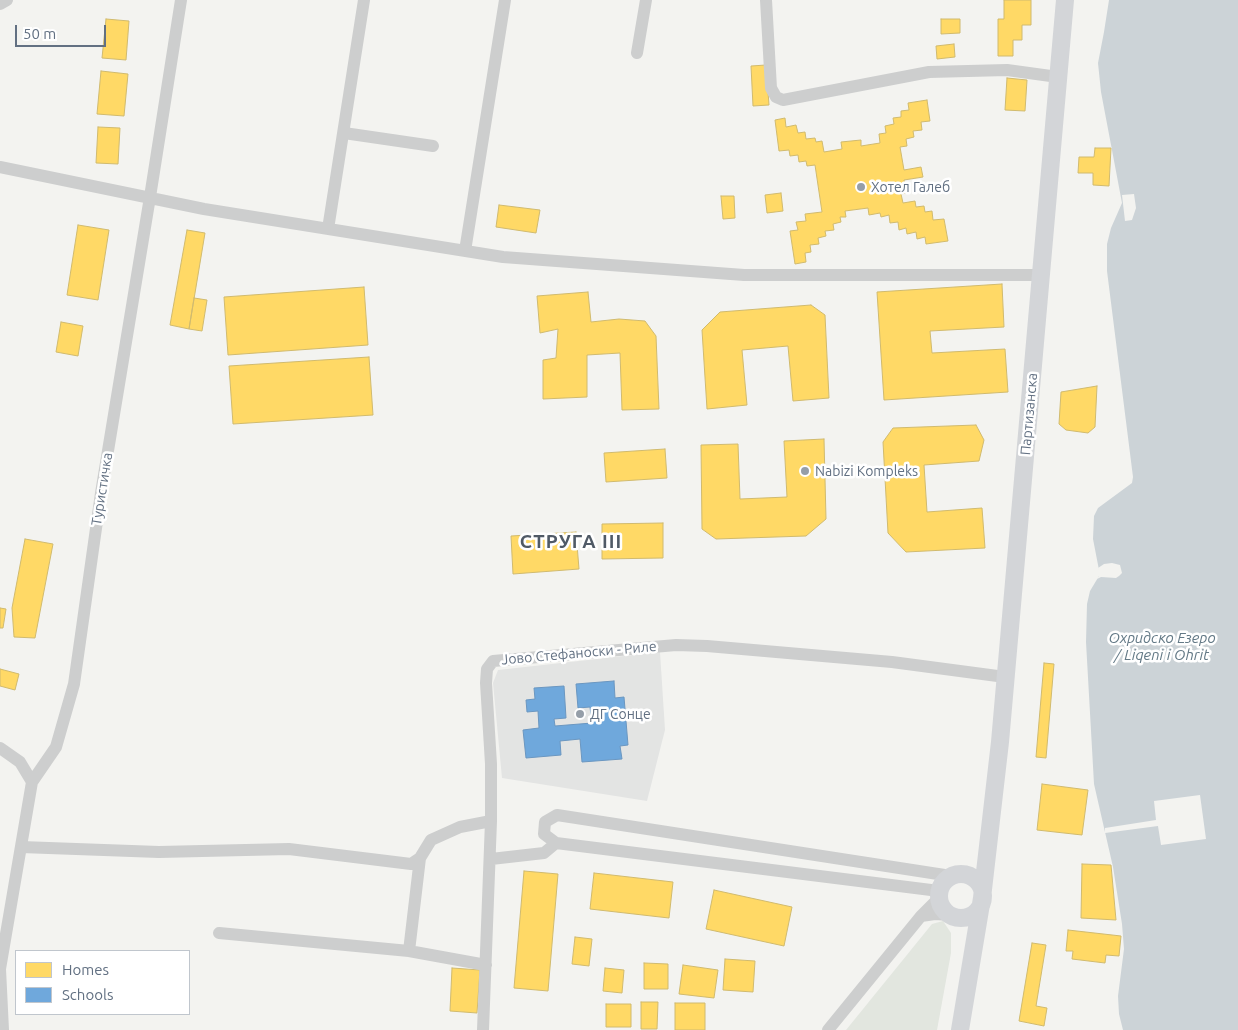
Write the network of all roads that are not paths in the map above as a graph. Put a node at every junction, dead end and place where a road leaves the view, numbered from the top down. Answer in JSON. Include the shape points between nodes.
{"nodes":[{"id":1,"x":7,"y":0,"type":"edge"},
{"id":2,"x":181,"y":0,"type":"edge"},
{"id":3,"x":364,"y":0,"type":"edge"},
{"id":4,"x":505,"y":0,"type":"edge"},
{"id":5,"x":646,"y":0,"type":"edge"},
{"id":6,"x":766,"y":0,"type":"edge"},
{"id":7,"x":1064,"y":0,"type":"edge"},
{"id":8,"x":0,"y":4,"type":"edge"},
{"id":9,"x":637,"y":53,"type":"dead end"},
{"id":10,"x":1058,"y":78,"type":"junction"},
{"id":11,"x":344,"y":133,"type":"junction"},
{"id":12,"x":433,"y":146,"type":"dead end"},
{"id":13,"x":0,"y":167,"type":"edge"},
{"id":14,"x":150,"y":197,"type":"junction"},
{"id":15,"x":328,"y":229,"type":"junction"},
{"id":16,"x":465,"y":251,"type":"junction"},
{"id":17,"x":1041,"y":275,"type":"junction"},
{"id":18,"x":1005,"y":677,"type":"junction"},
{"id":19,"x":0,"y":747,"type":"edge"},
{"id":20,"x":32,"y":782,"type":"junction"},
{"id":21,"x":491,"y":821,"type":"junction"},
{"id":22,"x":990,"y":827,"type":"junction"},
{"id":23,"x":556,"y":844,"type":"junction"},
{"id":24,"x":21,"y":848,"type":"junction"},
{"id":25,"x":420,"y":858,"type":"junction"},
{"id":26,"x":491,"y":860,"type":"junction"},
{"id":27,"x":956,"y":875,"type":"junction"},
{"id":28,"x":939,"y":895,"type":"junction"},
{"id":29,"x":982,"y":898,"type":"junction"},
{"id":30,"x":951,"y":915,"type":"junction"},
{"id":31,"x":921,"y":916,"type":"junction"},
{"id":32,"x":219,"y":933,"type":"dead end"},
{"id":33,"x":409,"y":952,"type":"junction"},
{"id":34,"x":486,"y":965,"type":"junction"},
{"id":35,"x":0,"y":969,"type":"edge"},
{"id":36,"x":968,"y":984,"type":"junction"},
{"id":37,"x":3,"y":1030,"type":"edge"},
{"id":38,"x":483,"y":1030,"type":"edge"},
{"id":39,"x":828,"y":1030,"type":"edge"},
{"id":40,"x":960,"y":1030,"type":"edge"}],
"edges":[{"from":1,"to":8,"type":"street"},
{"from":2,"to":14,"type":"street","name":"Туристичка"},
{"from":3,"to":11,"type":"street"},
{"from":4,"to":16,"type":"street"},
{"from":5,"to":9,"type":"street"},
{"from":6,"to":10,"type":"street","via":[[771,88],[776,97],[783,100],[929,72],[1007,70]]},
{"from":7,"to":10,"type":"main road","name":"Партизанска"},
{"from":10,"to":17,"type":"main road","name":"Партизанска"},
{"from":11,"to":12,"type":"street"},
{"from":11,"to":15,"type":"street"},
{"from":13,"to":14,"type":"street"},
{"from":14,"to":15,"type":"street"},
{"from":14,"to":20,"type":"street","name":"Туристичка","via":[[101,493],[74,684],[56,747]]},
{"from":15,"to":16,"type":"street"},
{"from":16,"to":17,"type":"street","via":[[503,257],[744,275]]},
{"from":17,"to":18,"type":"main road","name":"Партизанска"},
{"from":18,"to":21,"type":"street","name":"Јово Стефаноски - Риле","via":[[892,662],[676,645],[493,661],[487,669],[486,683],[492,764]]},
{"from":18,"to":22,"type":"main road","name":"Партизанска"},
{"from":19,"to":20,"type":"street","via":[[20,762]]},
{"from":20,"to":24,"type":"street","name":"Туристичка"},
{"from":21,"to":25,"type":"street","via":[[460,826],[431,840]]},
{"from":21,"to":26,"type":"street","name":"Јово Стефаноски - Риле"},
{"from":22,"to":27,"type":"main road","name":"Партизанска","via":[[975,860]]},
{"from":22,"to":29,"type":"main road","name":"Партизанска"},
{"from":23,"to":26,"type":"street","via":[[544,852]]},
{"from":23,"to":27,"type":"street","via":[[544,834],[545,822],[557,815]]},
{"from":23,"to":28,"type":"street"},
{"from":24,"to":25,"type":"street","via":[[159,852],[289,849],[411,864]]},
{"from":24,"to":35,"type":"street","name":"Туристичка"},
{"from":25,"to":33,"type":"street"},
{"from":26,"to":34,"type":"street","name":"Јово Стефаноски - Риле"},
{"from":27,"to":28,"type":"main road","name":"Партизанска","via":[[943,883]]},
{"from":27,"to":29,"type":"main road","via":[[970,876],[977,881]]},
{"from":28,"to":30,"type":"main road","name":"Партизанска","via":[[943,908]]},
{"from":28,"to":31,"type":"street"},
{"from":29,"to":30,"type":"main road","via":[[977,911],[969,916]]},
{"from":29,"to":36,"type":"main road","name":"Партизанска"},
{"from":30,"to":31,"type":"street"},
{"from":30,"to":36,"type":"main road","name":"Партизанска","via":[[962,926],[967,940]]},
{"from":31,"to":39,"type":"street"},
{"from":32,"to":33,"type":"street"},
{"from":33,"to":34,"type":"street"},
{"from":34,"to":38,"type":"street","name":"Јово Стефаноски - Риле"},
{"from":35,"to":37,"type":"street","name":"Туристичка"},
{"from":36,"to":40,"type":"main road","name":"Партизанска"}]}
